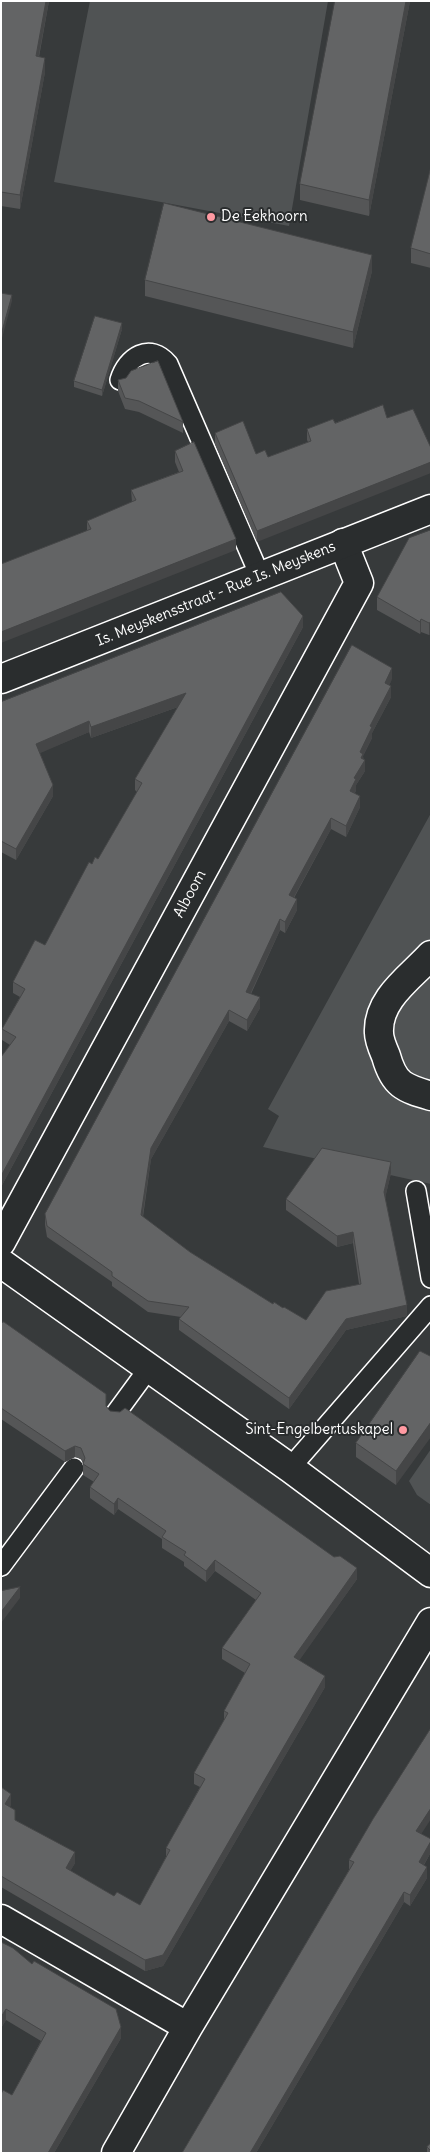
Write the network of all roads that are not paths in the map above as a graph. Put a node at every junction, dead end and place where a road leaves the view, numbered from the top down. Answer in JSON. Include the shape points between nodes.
{"nodes":[{"id":1,"x":120,"y":380,"type":"edge"},
{"id":2,"x":431,"y":509,"type":"edge"},
{"id":3,"x":343,"y":543,"type":"junction"},
{"id":4,"x":260,"y":576,"type":"junction"},
{"id":5,"x":1,"y":679,"type":"edge"},
{"id":6,"x":431,"y":955,"type":"edge"},
{"id":7,"x":431,"y":1096,"type":"edge"},
{"id":8,"x":416,"y":1191,"type":"dead end"},
{"id":9,"x":1,"y":1242,"type":"edge"},
{"id":10,"x":1,"y":1263,"type":"edge"},
{"id":11,"x":431,"y":1278,"type":"edge"},
{"id":12,"x":431,"y":1306,"type":"edge"},
{"id":13,"x":148,"y":1368,"type":"junction"},
{"id":14,"x":116,"y":1413,"type":"edge"},
{"id":15,"x":74,"y":1468,"type":"dead end"},
{"id":16,"x":290,"y":1468,"type":"junction"},
{"id":17,"x":1,"y":1566,"type":"edge"},
{"id":18,"x":431,"y":1572,"type":"edge"},
{"id":19,"x":431,"y":1622,"type":"edge"},
{"id":20,"x":1,"y":1919,"type":"edge"},
{"id":21,"x":188,"y":2027,"type":"junction"},
{"id":22,"x":116,"y":2153,"type":"edge"}],
"edges":[{"from":1,"to":4,"type":"lane","via":[[132,358],[143,353],[162,356],[168,364]]},
{"from":2,"to":3,"type":"street","name":"Is. Meyskensstraat - Rue Is. Meyskens"},
{"from":3,"to":4,"type":"street","name":"Is. Meyskensstraat - Rue Is. Meyskens"},
{"from":3,"to":9,"type":"street","name":"Alboom","via":[[359,583]]},
{"from":4,"to":5,"type":"street","name":"Is. Meyskensstraat - Rue Is. Meyskens"},
{"from":6,"to":7,"type":"street","via":[[398,986],[382,1014],[379,1034],[389,1066],[404,1088]]},
{"from":8,"to":11,"type":"lane"},
{"from":10,"to":13,"type":"street"},
{"from":12,"to":16,"type":"lane"},
{"from":13,"to":14,"type":"lane"},
{"from":13,"to":16,"type":"street"},
{"from":15,"to":17,"type":"lane"},
{"from":16,"to":18,"type":"street"},
{"from":19,"to":21,"type":"street"},
{"from":20,"to":21,"type":"street"},
{"from":21,"to":22,"type":"street"}]}
